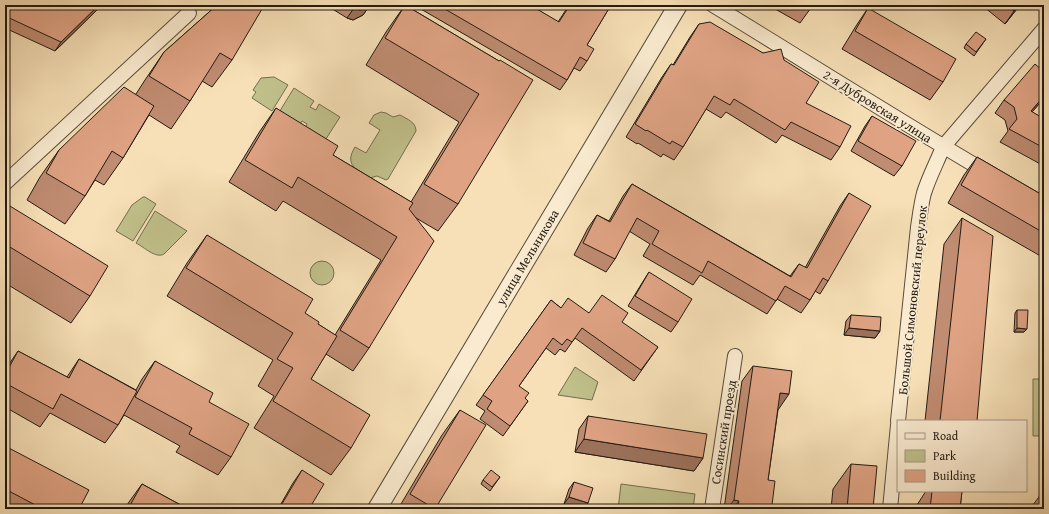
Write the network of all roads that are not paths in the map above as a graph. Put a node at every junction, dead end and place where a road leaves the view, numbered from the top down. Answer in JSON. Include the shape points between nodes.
{"nodes":[{"id":1,"x":678,"y":5,"type":"edge"},
{"id":2,"x":713,"y":5,"type":"edge"},
{"id":3,"x":189,"y":13,"type":"dead end"},
{"id":4,"x":1044,"y":28,"type":"edge"},
{"id":5,"x":943,"y":146,"type":"junction"},
{"id":6,"x":997,"y":178,"type":"edge"},
{"id":7,"x":5,"y":183,"type":"edge"},
{"id":8,"x":735,"y":356,"type":"dead end"},
{"id":9,"x":898,"y":420,"type":"edge"},
{"id":10,"x":897,"y":436,"type":"edge"},
{"id":11,"x":377,"y":509,"type":"edge"},
{"id":12,"x":712,"y":509,"type":"edge"},
{"id":13,"x":890,"y":509,"type":"edge"}],
"edges":[{"from":1,"to":11,"type":"street","name":"улица Мельникова"},
{"from":2,"to":5,"type":"street","name":"2-я Дубровская улица"},
{"from":3,"to":7,"type":"street"},
{"from":4,"to":5,"type":"street","name":"Большой Симоновский переулок"},
{"from":5,"to":6,"type":"street","name":"2-я Дубровская улица"},
{"from":5,"to":9,"type":"street","name":"Большой Симоновский переулок","via":[[921,207]]},
{"from":8,"to":12,"type":"street","name":"Сосинский проезд"},
{"from":10,"to":13,"type":"street"}]}
